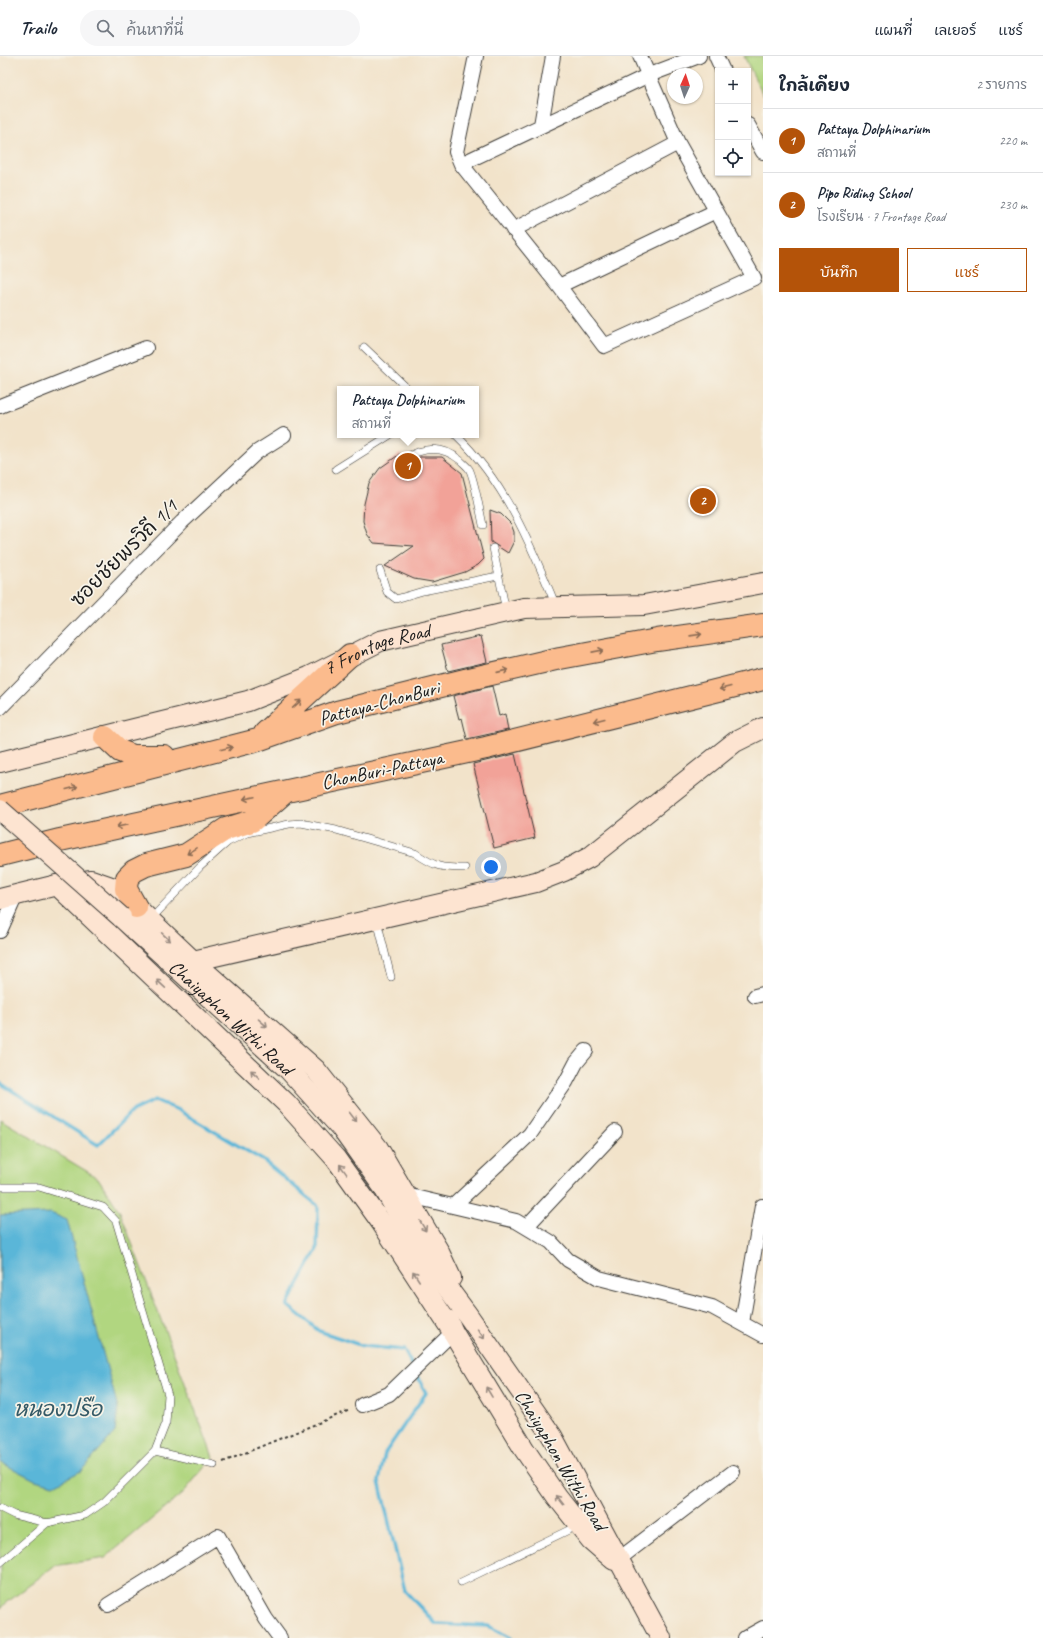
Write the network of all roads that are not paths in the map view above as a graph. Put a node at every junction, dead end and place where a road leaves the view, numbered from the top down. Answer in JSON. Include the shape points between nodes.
{"nodes":[{"id":1,"x":476,"y":56,"type":"edge"},
{"id":2,"x":553,"y":56,"type":"edge"},
{"id":3,"x":640,"y":56,"type":"edge"},
{"id":4,"x":699,"y":56,"type":"edge"},
{"id":5,"x":716,"y":56,"type":"edge"},
{"id":6,"x":722,"y":68,"type":"edge"},
{"id":7,"x":650,"y":75,"type":"junction"},
{"id":8,"x":541,"y":125,"type":"junction"},
{"id":9,"x":754,"y":126,"type":"edge"},
{"id":10,"x":678,"y":143,"type":"junction"},
{"id":11,"x":763,"y":152,"type":"edge"},
{"id":12,"x":461,"y":164,"type":"junction"},
{"id":13,"x":716,"y":211,"type":"junction"},
{"id":14,"x":513,"y":230,"type":"junction"},
{"id":15,"x":559,"y":286,"type":"junction"},
{"id":16,"x":364,"y":347,"type":"dead end"},
{"id":17,"x":146,"y":348,"type":"dead end"},
{"id":18,"x":405,"y":386,"type":"edge"},
{"id":19,"x":0,"y":406,"type":"edge"},
{"id":20,"x":284,"y":435,"type":"dead end"},
{"id":21,"x":385,"y":438,"type":"edge"},
{"id":22,"x":459,"y":438,"type":"edge"},
{"id":23,"x":404,"y":459,"type":"dead end"},
{"id":24,"x":479,"y":460,"type":"junction"},
{"id":25,"x":336,"y":469,"type":"dead end"},
{"id":26,"x":470,"y":469,"type":"junction"},
{"id":27,"x":483,"y":525,"type":"dead end"},
{"id":28,"x":493,"y":548,"type":"dead end"},
{"id":29,"x":380,"y":570,"type":"dead end"},
{"id":30,"x":498,"y":576,"type":"junction"},
{"id":31,"x":763,"y":583,"type":"edge"},
{"id":32,"x":556,"y":607,"type":"junction"},
{"id":33,"x":506,"y":612,"type":"junction"},
{"id":34,"x":763,"y":626,"type":"edge"},
{"id":35,"x":350,"y":655,"type":"junction"},
{"id":36,"x":763,"y":679,"type":"edge"},
{"id":37,"x":0,"y":708,"type":"edge"},
{"id":38,"x":763,"y":728,"type":"edge"},
{"id":39,"x":105,"y":737,"type":"junction"},
{"id":40,"x":258,"y":740,"type":"junction"},
{"id":41,"x":196,"y":756,"type":"junction"},
{"id":42,"x":0,"y":762,"type":"edge"},
{"id":43,"x":288,"y":790,"type":"junction"},
{"id":44,"x":0,"y":806,"type":"edge"},
{"id":45,"x":0,"y":810,"type":"edge"},
{"id":46,"x":0,"y":855,"type":"edge"},
{"id":47,"x":465,"y":868,"type":"dead end"},
{"id":48,"x":57,"y":886,"type":"junction"},
{"id":49,"x":8,"y":897,"type":"edge"},
{"id":50,"x":135,"y":915,"type":"junction"},
{"id":51,"x":377,"y":919,"type":"junction"},
{"id":52,"x":0,"y":931,"type":"edge"},
{"id":53,"x":193,"y":961,"type":"junction"},
{"id":54,"x":391,"y":977,"type":"dead end"},
{"id":55,"x":586,"y":1051,"type":"dead end"},
{"id":56,"x":616,"y":1132,"type":"dead end"},
{"id":57,"x":0,"y":1186,"type":"edge"},
{"id":58,"x":406,"y":1195,"type":"junction"},
{"id":59,"x":454,"y":1206,"type":"junction"},
{"id":60,"x":762,"y":1206,"type":"edge"},
{"id":61,"x":526,"y":1227,"type":"junction"},
{"id":62,"x":425,"y":1258,"type":"junction"},
{"id":63,"x":467,"y":1314,"type":"junction"},
{"id":64,"x":742,"y":1323,"type":"junction"},
{"id":65,"x":453,"y":1332,"type":"junction"},
{"id":66,"x":763,"y":1335,"type":"edge"},
{"id":67,"x":362,"y":1405,"type":"road end"},
{"id":68,"x":552,"y":1436,"type":"junction"},
{"id":69,"x":524,"y":1449,"type":"junction"},
{"id":70,"x":155,"y":1452,"type":"junction"},
{"id":71,"x":214,"y":1465,"type":"road end"},
{"id":72,"x":733,"y":1472,"type":"dead end"},
{"id":73,"x":0,"y":1508,"type":"edge"},
{"id":74,"x":47,"y":1523,"type":"junction"},
{"id":75,"x":579,"y":1525,"type":"junction"},
{"id":76,"x":0,"y":1563,"type":"edge"},
{"id":77,"x":622,"y":1565,"type":"junction"},
{"id":78,"x":461,"y":1582,"type":"dead end"},
{"id":79,"x":108,"y":1605,"type":"dead end"},
{"id":80,"x":763,"y":1628,"type":"edge"},
{"id":81,"x":280,"y":1638,"type":"edge"},
{"id":82,"x":661,"y":1638,"type":"edge"},
{"id":83,"x":745,"y":1638,"type":"edge"}],
"edges":[{"from":1,"to":12,"type":"street","via":[[456,152]]},
{"from":2,"to":8,"type":"street"},
{"from":3,"to":7,"type":"street"},
{"from":4,"to":7,"type":"street"},
{"from":5,"to":6,"type":"street"},
{"from":7,"to":8,"type":"street"},
{"from":7,"to":10,"type":"street"},
{"from":8,"to":12,"type":"street"},
{"from":9,"to":11,"type":"street"},
{"from":10,"to":13,"type":"street"},
{"from":10,"to":14,"type":"street"},
{"from":12,"to":14,"type":"street"},
{"from":13,"to":15,"type":"street"},
{"from":13,"to":15,"type":"street","via":[[754,278],[604,346]]},
{"from":14,"to":15,"type":"street"},
{"from":16,"to":18,"type":"lane"},
{"from":17,"to":19,"type":"street"},
{"from":20,"to":37,"type":"street","name":"ซอยชัยพรวิถี 1/1","via":[[258,452],[182,522]]},
{"from":21,"to":25,"type":"lane"},
{"from":22,"to":24,"type":"lane"},
{"from":23,"to":26,"type":"lane","via":[[428,448],[443,450]]},
{"from":24,"to":26,"type":"lane"},
{"from":24,"to":32,"type":"lane","via":[[510,504],[540,565]]},
{"from":26,"to":27,"type":"lane"},
{"from":28,"to":30,"type":"lane"},
{"from":29,"to":30,"type":"lane","via":[[387,592],[396,599]]},
{"from":30,"to":33,"type":"lane"},
{"from":31,"to":32,"type":"main road","name":"7 Frontage Road","via":[[644,605]]},
{"from":32,"to":33,"type":"main road","name":"7 Frontage Road","via":[[524,608]]},
{"from":33,"to":35,"type":"main road","name":"7 Frontage Road","via":[[380,640]]},
{"from":40,"to":34,"type":"highway","name":"Pattaya-ChonBuri","one_way":true,"via":[[337,712],[560,658],[657,640]]},
{"from":35,"to":39,"type":"main road","name":"7 Frontage Road","via":[[309,677],[248,701]]},
{"from":40,"to":35,"type":"highway","one_way":true},
{"from":36,"to":43,"type":"highway","name":"ChonBuri-Pattaya","one_way":true,"via":[[486,748]]},
{"from":38,"to":51,"type":"main road","via":[[735,742],[590,857],[564,871],[536,882]]},
{"from":39,"to":41,"type":"highway","via":[[120,751],[133,756]]},
{"from":39,"to":42,"type":"main road","name":"7 Frontage Road"},
{"from":41,"to":40,"type":"highway","name":"Pattaya-ChonBuri","one_way":true},
{"from":44,"to":41,"type":"highway","name":"Pattaya-ChonBuri","one_way":true},
{"from":43,"to":46,"type":"highway","name":"ChonBuri-Pattaya","one_way":true},
{"from":43,"to":50,"type":"highway","one_way":true,"via":[[252,821],[226,829],[186,855],[146,865],[134,871],[127,878],[126,889]]},
{"from":45,"to":50,"type":"main road","name":"Chaiyaphon Withi Road","bridge":true},
{"from":47,"to":50,"type":"lane","via":[[443,868],[427,862],[415,853],[313,825],[289,824],[247,833],[228,842],[200,867]]},
{"from":48,"to":49,"type":"main road"},
{"from":48,"to":50,"type":"main road","name":"Chaiyaphon Withi Road","via":[[91,880],[111,887]]},
{"from":65,"to":48,"type":"main road","name":"Chaiyaphon Withi Road","one_way":true,"via":[[336,1159],[291,1109]]},
{"from":49,"to":52,"type":"street"},
{"from":50,"to":53,"type":"main road","name":"Chaiyaphon Withi Road","one_way":true},
{"from":50,"to":62,"type":"main road","name":"Chaiyaphon Withi Road","via":[[288,1069],[341,1128],[384,1188]]},
{"from":51,"to":53,"type":"main road"},
{"from":51,"to":54,"type":"lane"},
{"from":53,"to":58,"type":"main road","name":"Chaiyaphon Withi Road","one_way":true,"via":[[316,1070],[378,1148]]},
{"from":55,"to":59,"type":"street","via":[[530,1134]]},
{"from":56,"to":61,"type":"street"},
{"from":57,"to":70,"type":"lane","via":[[39,1187],[103,1207],[116,1221],[168,1395],[166,1423]]},
{"from":58,"to":59,"type":"street"},
{"from":58,"to":63,"type":"main road","name":"Chaiyaphon Withi Road","one_way":true,"via":[[438,1250]]},
{"from":59,"to":61,"type":"street"},
{"from":60,"to":64,"type":"street"},
{"from":61,"to":64,"type":"street","via":[[551,1242],[568,1260],[599,1278],[712,1307]]},
{"from":62,"to":63,"type":"main road","name":"Chaiyaphon Withi Road"},
{"from":62,"to":65,"type":"main road","name":"Chaiyaphon Withi Road"},
{"from":63,"to":68,"type":"main road","name":"Chaiyaphon Withi Road","one_way":true},
{"from":64,"to":66,"type":"street"},
{"from":65,"to":67,"type":"street","via":[[389,1394]]},
{"from":69,"to":65,"type":"main road","name":"Chaiyaphon Withi Road","one_way":true},
{"from":68,"to":69,"type":"main road"},
{"from":68,"to":77,"type":"main road","name":"Chaiyaphon Withi Road"},
{"from":75,"to":69,"type":"main road","name":"Chaiyaphon Withi Road","one_way":true},
{"from":70,"to":71,"type":"lane"},
{"from":70,"to":74,"type":"lane","via":[[104,1502],[85,1515]]},
{"from":72,"to":77,"type":"street"},
{"from":73,"to":74,"type":"lane","via":[[14,1515]]},
{"from":74,"to":76,"type":"lane"},
{"from":75,"to":77,"type":"main road","name":"Chaiyaphon Withi Road","via":[[591,1540]]},
{"from":75,"to":78,"type":"lane"},
{"from":77,"to":82,"type":"main road","name":"Chaiyaphon Withi Road"},
{"from":79,"to":81,"type":"street","via":[[218,1536],[266,1619]]},
{"from":80,"to":83,"type":"street"}]}
